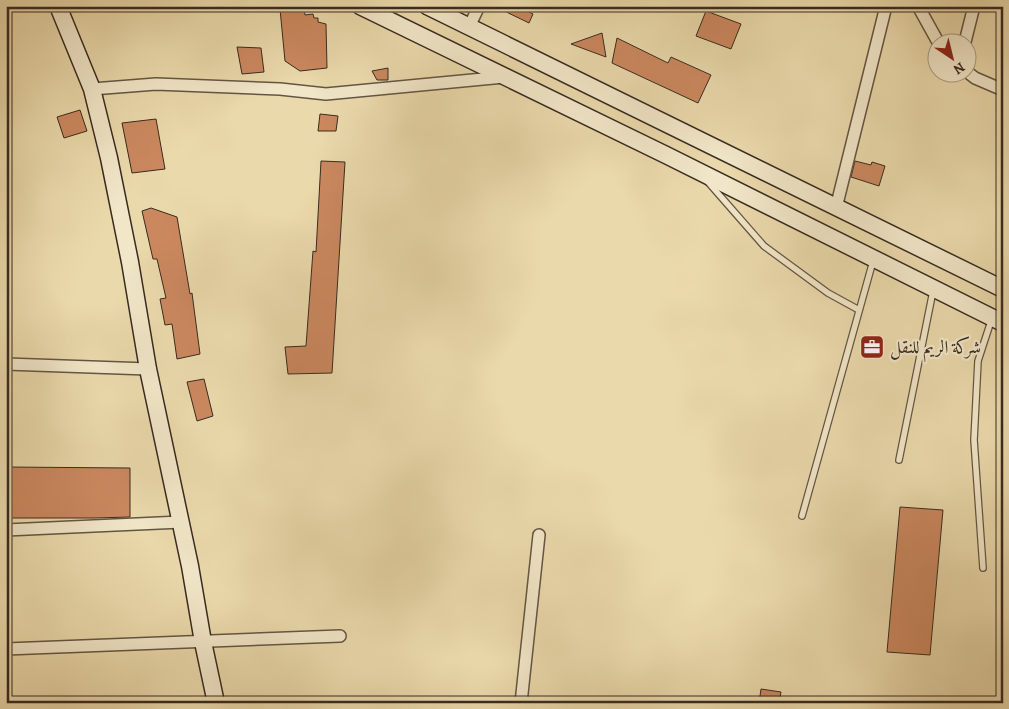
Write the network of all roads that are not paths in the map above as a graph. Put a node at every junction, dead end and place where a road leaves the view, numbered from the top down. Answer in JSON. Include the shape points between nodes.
{"nodes":[{"id":1,"x":58,"y":6,"type":"edge"},
{"id":2,"x":360,"y":6,"type":"edge"},
{"id":3,"x":427,"y":6,"type":"edge"},
{"id":4,"x":479,"y":6,"type":"edge"},
{"id":5,"x":886,"y":6,"type":"edge"},
{"id":6,"x":918,"y":6,"type":"edge"},
{"id":7,"x":974,"y":6,"type":"edge"},
{"id":8,"x":457,"y":18,"type":"edge"},
{"id":9,"x":932,"y":32,"type":"edge"},
{"id":10,"x":968,"y":32,"type":"edge"},
{"id":11,"x":505,"y":77,"type":"junction"},
{"id":12,"x":976,"y":78,"type":"edge"},
{"id":13,"x":92,"y":89,"type":"junction"},
{"id":14,"x":1003,"y":90,"type":"edge"},
{"id":15,"x":678,"y":131,"type":"junction"},
{"id":16,"x":666,"y":155,"type":"junction"},
{"id":17,"x":697,"y":170,"type":"junction"},
{"id":18,"x":836,"y":208,"type":"junction"},
{"id":19,"x":874,"y":258,"type":"junction"},
{"id":20,"x":934,"y":288,"type":"junction"},
{"id":21,"x":1003,"y":289,"type":"edge"},
{"id":22,"x":859,"y":310,"type":"junction"},
{"id":23,"x":998,"y":320,"type":"edge"},
{"id":24,"x":6,"y":364,"type":"edge"},
{"id":25,"x":148,"y":369,"type":"junction"},
{"id":26,"x":899,"y":460,"type":"dead end"},
{"id":27,"x":802,"y":516,"type":"dead end"},
{"id":28,"x":181,"y":522,"type":"junction"},
{"id":29,"x":6,"y":530,"type":"edge"},
{"id":30,"x":539,"y":535,"type":"dead end"},
{"id":31,"x":982,"y":568,"type":"dead end"},
{"id":32,"x":340,"y":636,"type":"dead end"},
{"id":33,"x":203,"y":642,"type":"junction"},
{"id":34,"x":6,"y":649,"type":"edge"},
{"id":35,"x":216,"y":703,"type":"edge"},
{"id":36,"x":521,"y":703,"type":"edge"}],
"edges":[{"from":1,"to":13,"type":"main road"},
{"from":2,"to":11,"type":"main road"},
{"from":3,"to":8,"type":"main road"},
{"from":4,"to":8,"type":"street"},
{"from":5,"to":18,"type":"street"},
{"from":6,"to":9,"type":"street"},
{"from":7,"to":10,"type":"street"},
{"from":8,"to":15,"type":"main road"},
{"from":11,"to":13,"type":"street","via":[[326,94],[156,84]]},
{"from":11,"to":16,"type":"main road"},
{"from":12,"to":14,"type":"street"},
{"from":13,"to":25,"type":"main road","via":[[130,262]]},
{"from":15,"to":16,"type":"main road"},
{"from":15,"to":18,"type":"main road"},
{"from":16,"to":17,"type":"main road"},
{"from":17,"to":19,"type":"main road"},
{"from":17,"to":22,"type":"lane","via":[[764,246],[828,293]]},
{"from":18,"to":21,"type":"main road"},
{"from":19,"to":20,"type":"main road"},
{"from":19,"to":22,"type":"lane"},
{"from":20,"to":23,"type":"main road"},
{"from":20,"to":26,"type":"lane"},
{"from":22,"to":27,"type":"lane"},
{"from":23,"to":31,"type":"lane","via":[[978,361],[974,440]]},
{"from":24,"to":25,"type":"street"},
{"from":25,"to":28,"type":"main road"},
{"from":28,"to":29,"type":"street"},
{"from":28,"to":33,"type":"main road"},
{"from":30,"to":36,"type":"street"},
{"from":32,"to":33,"type":"street"},
{"from":33,"to":34,"type":"street"},
{"from":33,"to":35,"type":"main road"}]}
